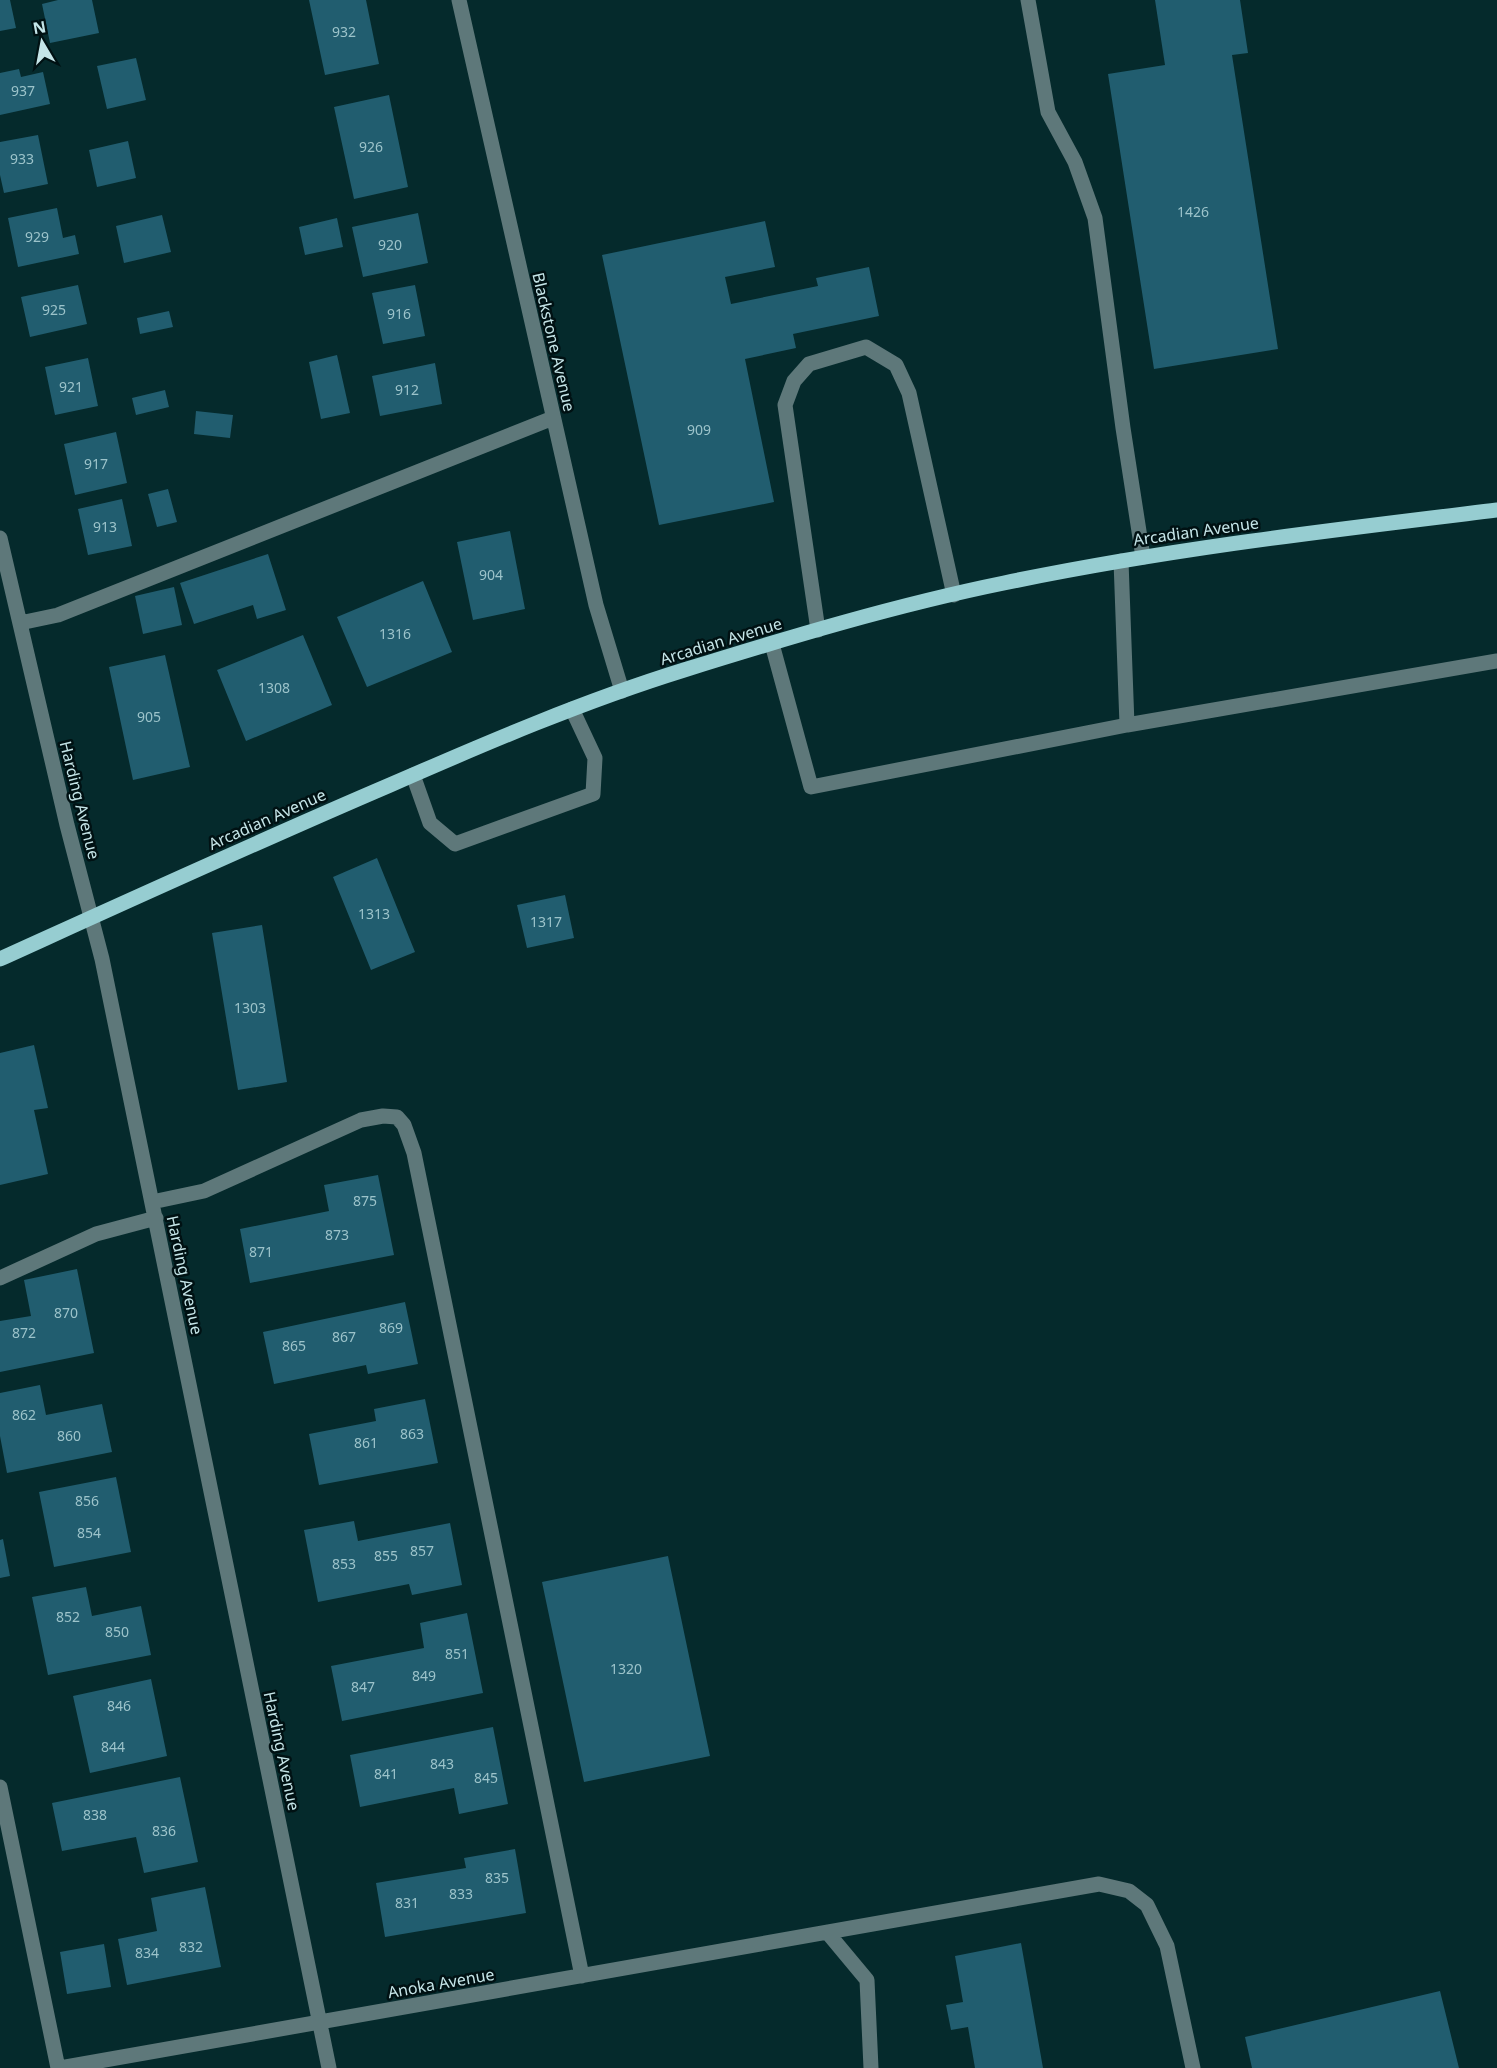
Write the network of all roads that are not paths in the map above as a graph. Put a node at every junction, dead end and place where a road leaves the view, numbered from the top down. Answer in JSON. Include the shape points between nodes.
{"nodes":[{"id":1,"x":459,"y":0,"type":"edge"},
{"id":2,"x":1028,"y":0,"type":"edge"},
{"id":3,"x":553,"y":418,"type":"junction"},
{"id":4,"x":1497,"y":510,"type":"edge"},
{"id":5,"x":0,"y":538,"type":"edge"},
{"id":6,"x":1143,"y":556,"type":"junction"},
{"id":7,"x":1121,"y":561,"type":"junction"},
{"id":8,"x":954,"y":595,"type":"junction"},
{"id":9,"x":20,"y":623,"type":"junction"},
{"id":10,"x":818,"y":630,"type":"junction"},
{"id":11,"x":772,"y":644,"type":"junction"},
{"id":12,"x":1497,"y":661,"type":"edge"},
{"id":13,"x":622,"y":691,"type":"junction"},
{"id":14,"x":572,"y":710,"type":"junction"},
{"id":15,"x":1127,"y":725,"type":"junction"},
{"id":16,"x":413,"y":775,"type":"junction"},
{"id":17,"x":91,"y":918,"type":"junction"},
{"id":18,"x":0,"y":959,"type":"edge"},
{"id":19,"x":152,"y":1203,"type":"junction"},
{"id":20,"x":156,"y":1218,"type":"junction"},
{"id":21,"x":0,"y":1278,"type":"edge"},
{"id":22,"x":0,"y":1787,"type":"edge"},
{"id":23,"x":827,"y":1932,"type":"junction"},
{"id":24,"x":582,"y":1976,"type":"junction"},
{"id":25,"x":319,"y":2022,"type":"junction"},
{"id":26,"x":59,"y":2068,"type":"edge"},
{"id":27,"x":328,"y":2068,"type":"edge"},
{"id":28,"x":871,"y":2068,"type":"edge"},
{"id":29,"x":1193,"y":2068,"type":"edge"}],
"edges":[{"from":1,"to":3,"type":"street","name":"Blackstone Avenue"},
{"from":2,"to":6,"type":"street","via":[[1048,112],[1075,162],[1095,218]]},
{"from":3,"to":9,"type":"street","via":[[58,615]]},
{"from":3,"to":13,"type":"street","name":"Blackstone Avenue","via":[[596,605]]},
{"from":4,"to":6,"type":"main road","name":"Arcadian Avenue"},
{"from":5,"to":9,"type":"street","name":"Harding Avenue"},
{"from":6,"to":7,"type":"main road","name":"Arcadian Avenue"},
{"from":7,"to":8,"type":"main road","name":"Arcadian Avenue"},
{"from":7,"to":15,"type":"street"},
{"from":8,"to":10,"type":"main road","name":"Arcadian Avenue"},
{"from":8,"to":10,"type":"street","via":[[909,393],[896,365],[866,347],[809,364],[794,381],[784,405]]},
{"from":9,"to":17,"type":"street","name":"Harding Avenue"},
{"from":10,"to":11,"type":"main road","name":"Arcadian Avenue"},
{"from":11,"to":13,"type":"main road","name":"Arcadian Avenue"},
{"from":11,"to":15,"type":"street","via":[[810,787]]},
{"from":12,"to":15,"type":"street"},
{"from":13,"to":14,"type":"main road","name":"Arcadian Avenue"},
{"from":14,"to":16,"type":"main road","name":"Arcadian Avenue"},
{"from":14,"to":16,"type":"street","via":[[596,758],[593,794],[455,844],[430,823]]},
{"from":16,"to":17,"type":"main road","name":"Arcadian Avenue"},
{"from":17,"to":18,"type":"main road","name":"Arcadian Avenue"},
{"from":17,"to":19,"type":"street","name":"Harding Avenue"},
{"from":19,"to":20,"type":"street","name":"Harding Avenue"},
{"from":19,"to":24,"type":"street","via":[[204,1191],[361,1120],[397,1117],[404,1125],[414,1154]]},
{"from":20,"to":21,"type":"street","via":[[96,1234]]},
{"from":20,"to":25,"type":"street","name":"Harding Avenue"},
{"from":22,"to":26,"type":"street"},
{"from":23,"to":24,"type":"street","name":"Anoka Avenue"},
{"from":23,"to":28,"type":"street","via":[[867,1980]]},
{"from":23,"to":29,"type":"street","name":"Anoka Avenue","via":[[1099,1884],[1129,1891],[1147,1905],[1167,1946]]},
{"from":24,"to":25,"type":"street","name":"Anoka Avenue"},
{"from":25,"to":26,"type":"street","name":"Anoka Avenue"},
{"from":25,"to":27,"type":"street","name":"Harding Avenue"}]}
